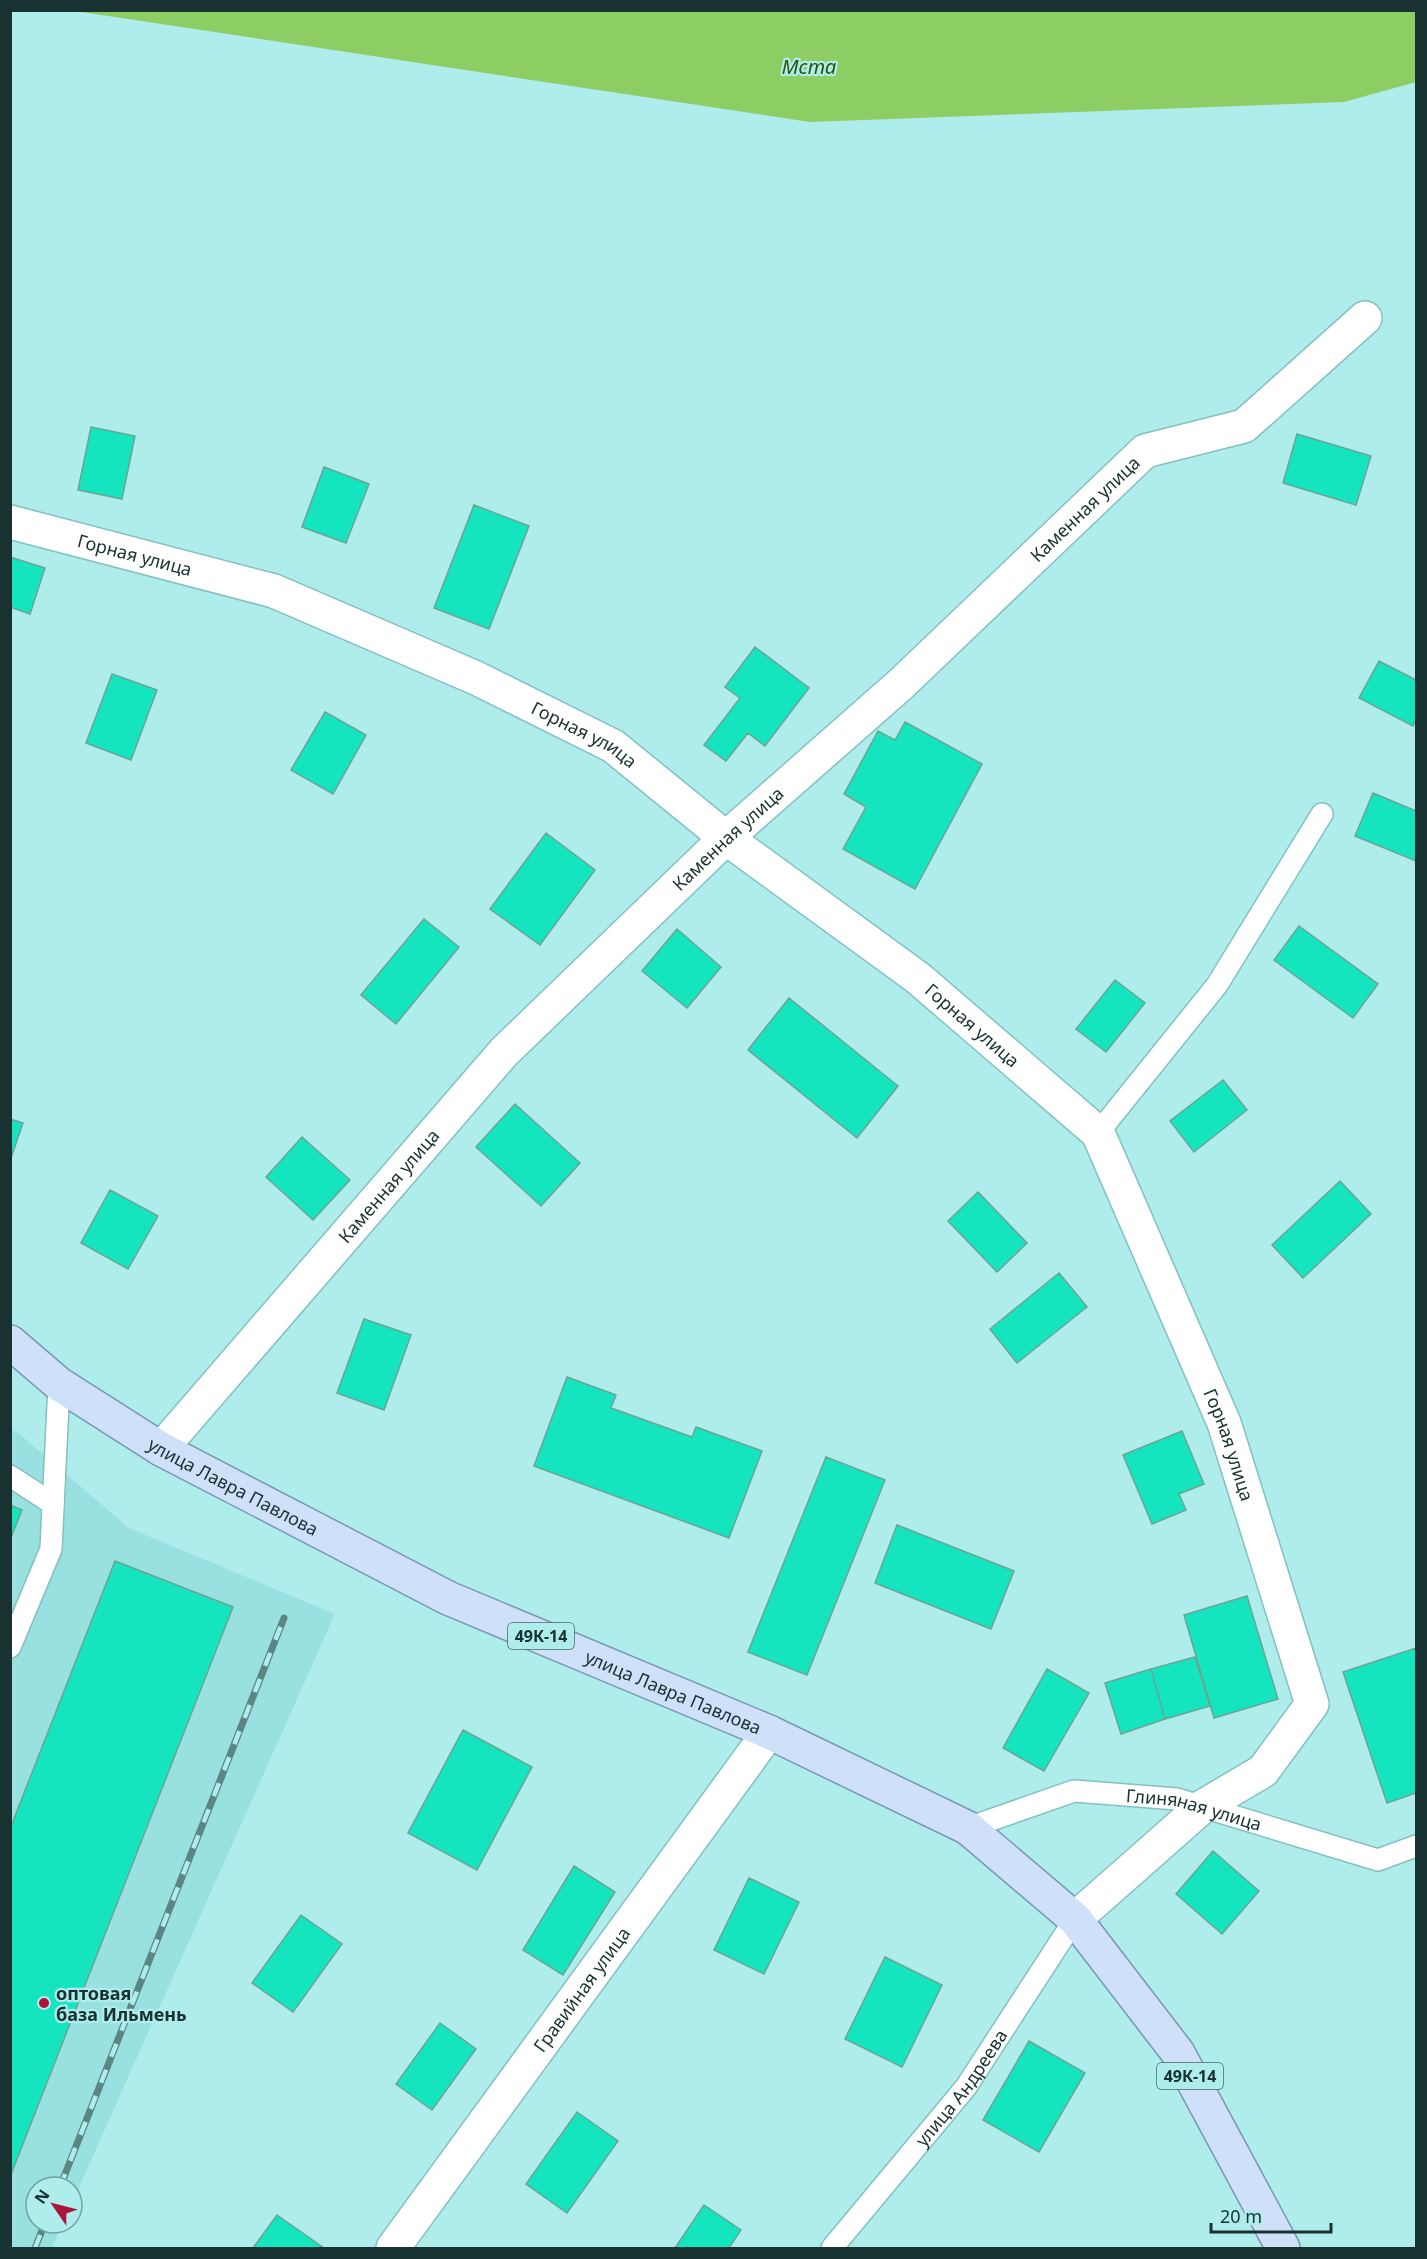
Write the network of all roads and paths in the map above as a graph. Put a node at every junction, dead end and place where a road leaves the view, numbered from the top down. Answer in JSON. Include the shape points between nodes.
{"nodes":[{"id":1,"x":1365,"y":318,"type":"dead end"},
{"id":2,"x":10,"y":522,"type":"edge"},
{"id":3,"x":1322,"y":814,"type":"dead end"},
{"id":4,"x":726,"y":838,"type":"junction"},
{"id":5,"x":1098,"y":1133,"type":"junction"},
{"id":6,"x":10,"y":1342,"type":"edge"},
{"id":7,"x":58,"y":1384,"type":"junction"},
{"id":8,"x":161,"y":1449,"type":"junction"},
{"id":9,"x":10,"y":1476,"type":"edge"},
{"id":10,"x":53,"y":1504,"type":"junction"},
{"id":11,"x":10,"y":1647,"type":"edge"},
{"id":12,"x":770,"y":1732,"type":"junction"},
{"id":13,"x":1202,"y":1807,"type":"junction"},
{"id":14,"x":968,"y":1827,"type":"junction"},
{"id":15,"x":1416,"y":1846,"type":"edge"},
{"id":16,"x":1075,"y":1919,"type":"junction"},
{"id":17,"x":393,"y":2248,"type":"edge"},
{"id":18,"x":832,"y":2248,"type":"edge"},
{"id":19,"x":1283,"y":2248,"type":"edge"}],
"edges":[{"from":1,"to":4,"type":"street","name":"Каменная улица","via":[[1244,426],[1145,451],[901,684]]},
{"from":2,"to":4,"type":"street","name":"Горная улица","via":[[274,591],[476,678],[613,746]]},
{"from":3,"to":5,"type":"lane","via":[[1216,986]]},
{"from":4,"to":5,"type":"street","name":"Горная улица","via":[[918,978]]},
{"from":4,"to":8,"type":"street","name":"Каменная улица","via":[[504,1052]]},
{"from":5,"to":13,"type":"street","name":"Горная улица","via":[[1224,1423],[1312,1704],[1263,1771]]},
{"from":6,"to":7,"type":"main road","name":"улица Лавра Павлова","number":"49К-14"},
{"from":7,"to":8,"type":"main road","name":"улица Лавра Павлова","number":"49К-14"},
{"from":7,"to":10,"type":"lane"},
{"from":8,"to":12,"type":"main road","name":"улица Лавра Павлова","number":"49К-14","via":[[448,1598]]},
{"from":9,"to":10,"type":"lane"},
{"from":10,"to":11,"type":"lane","via":[[51,1549]]},
{"from":12,"to":14,"type":"main road","name":"улица Лавра Павлова","number":"49К-14"},
{"from":12,"to":17,"type":"street","name":"Гравийная улица"},
{"from":13,"to":14,"type":"lane","name":"Глиняная улица","via":[[1177,1799],[1074,1791]]},
{"from":13,"to":15,"type":"lane","name":"Глиняная улица","via":[[1378,1860]]},
{"from":13,"to":16,"type":"street","name":"Горная улица"},
{"from":14,"to":16,"type":"main road","name":"улица Лавра Павлова","number":"49К-14"},
{"from":16,"to":18,"type":"lane","name":"улица Андреева","via":[[966,2087]]},
{"from":16,"to":19,"type":"main road","number":"49К-14","via":[[1178,2053]]}]}
